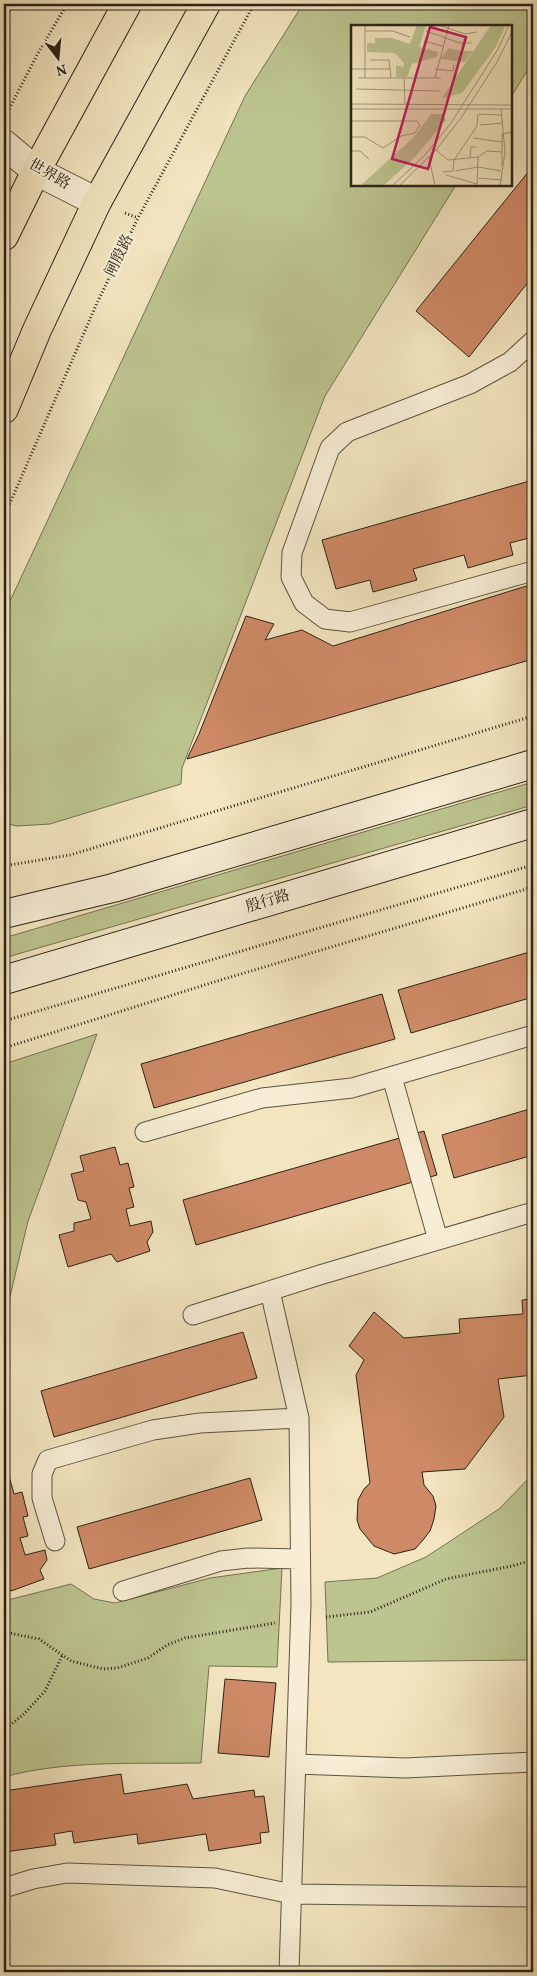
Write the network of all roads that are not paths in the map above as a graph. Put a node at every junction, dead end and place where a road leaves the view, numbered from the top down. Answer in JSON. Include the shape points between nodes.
{"nodes":[{"id":1,"x":127,"y":4,"type":"edge"},
{"id":2,"x":206,"y":4,"type":"edge"},
{"id":3,"x":4,"y":144,"type":"edge"},
{"id":4,"x":36,"y":171,"type":"junction"},
{"id":5,"x":98,"y":202,"type":"junction"},
{"id":6,"x":4,"y":236,"type":"edge"},
{"id":7,"x":533,"y":341,"type":"edge"},
{"id":8,"x":4,"y":408,"type":"edge"},
{"id":9,"x":533,"y":571,"type":"edge"},
{"id":10,"x":533,"y":764,"type":"edge"},
{"id":11,"x":533,"y":823,"type":"edge"},
{"id":12,"x":4,"y":914,"type":"edge"},
{"id":13,"x":4,"y":980,"type":"edge"},
{"id":14,"x":533,"y":1034,"type":"edge"},
{"id":15,"x":392,"y":1076,"type":"junction"},
{"id":16,"x":145,"y":1132,"type":"dead end"},
{"id":17,"x":533,"y":1212,"type":"edge"},
{"id":18,"x":438,"y":1240,"type":"junction"},
{"id":19,"x":270,"y":1291,"type":"junction"},
{"id":20,"x":193,"y":1315,"type":"dead end"},
{"id":21,"x":299,"y":1418,"type":"junction"},
{"id":22,"x":55,"y":1541,"type":"dead end"},
{"id":23,"x":300,"y":1559,"type":"junction"},
{"id":24,"x":123,"y":1590,"type":"dead end"},
{"id":25,"x":533,"y":1762,"type":"edge"},
{"id":26,"x":296,"y":1764,"type":"junction"},
{"id":27,"x":4,"y":1888,"type":"edge"},
{"id":28,"x":292,"y":1894,"type":"junction"},
{"id":29,"x":533,"y":1897,"type":"edge"},
{"id":30,"x":289,"y":1972,"type":"edge"}],
"edges":[{"from":1,"to":4,"type":"main road"},
{"from":2,"to":5,"type":"main road"},
{"from":3,"to":4,"type":"main road","name":"世界路"},
{"from":4,"to":5,"type":"main road","name":"世界路"},
{"from":4,"to":6,"type":"main road"},
{"from":5,"to":8,"type":"main road"},
{"from":7,"to":9,"type":"lane","via":[[510,362],[470,384],[347,432],[338,439],[330,448],[292,553],[291,578],[304,603],[325,619],[350,622]]},
{"from":10,"to":12,"type":"main road","via":[[113,888]]},
{"from":11,"to":13,"type":"main road","name":"殷行路"},
{"from":14,"to":15,"type":"lane"},
{"from":15,"to":16,"type":"lane","via":[[352,1088],[262,1098]]},
{"from":15,"to":18,"type":"lane"},
{"from":17,"to":18,"type":"lane"},
{"from":18,"to":19,"type":"lane"},
{"from":19,"to":20,"type":"lane"},
{"from":19,"to":21,"type":"lane"},
{"from":21,"to":22,"type":"lane","via":[[200,1423],[154,1430],[48,1460],[42,1474],[42,1498]]},
{"from":21,"to":23,"type":"lane"},
{"from":23,"to":24,"type":"lane","via":[[221,1561]]},
{"from":23,"to":26,"type":"lane"},
{"from":25,"to":26,"type":"lane","via":[[404,1768]]},
{"from":26,"to":28,"type":"lane"},
{"from":27,"to":28,"type":"lane","via":[[67,1873],[214,1878]]},
{"from":28,"to":29,"type":"lane"},
{"from":28,"to":30,"type":"lane"}]}
